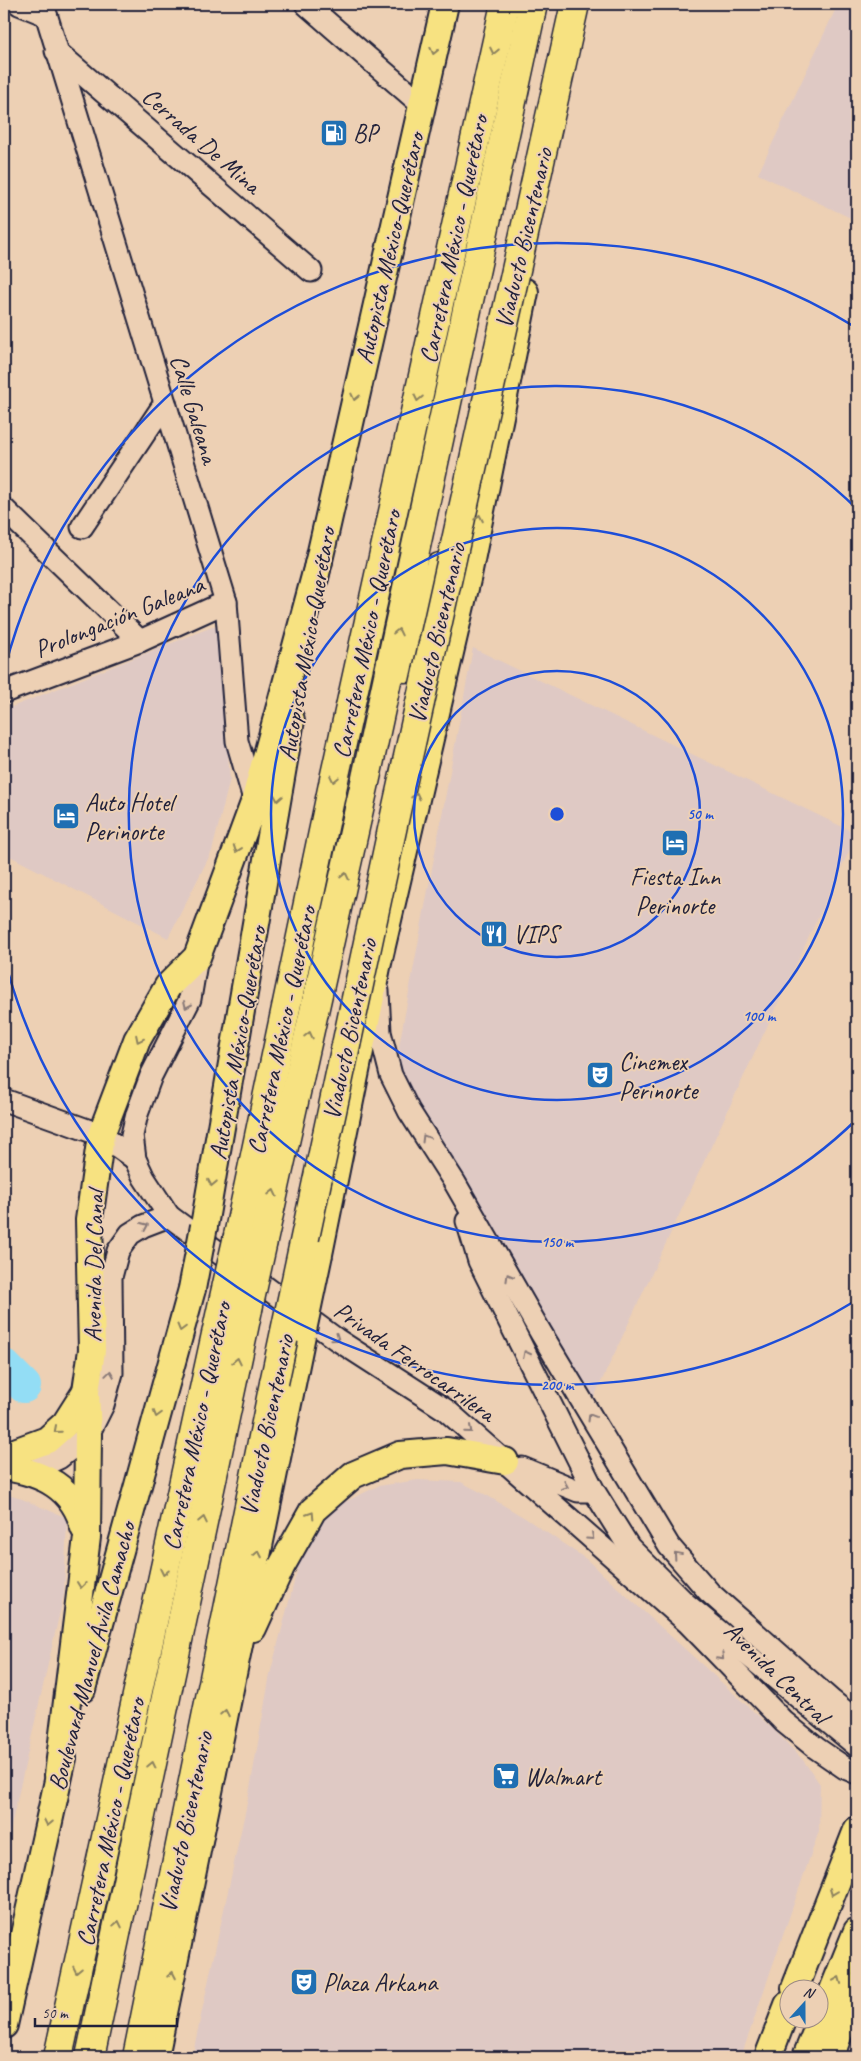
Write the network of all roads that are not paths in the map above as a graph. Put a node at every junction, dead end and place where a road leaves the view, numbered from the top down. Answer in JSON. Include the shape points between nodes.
{"nodes":[{"id":1,"x":19,"y":4,"type":"edge"},
{"id":2,"x":306,"y":4,"type":"edge"},
{"id":3,"x":446,"y":4,"type":"edge"},
{"id":4,"x":505,"y":4,"type":"edge"},
{"id":5,"x":533,"y":4,"type":"edge"},
{"id":6,"x":575,"y":4,"type":"edge"},
{"id":7,"x":584,"y":4,"type":"edge"},
{"id":8,"x":44,"y":9,"type":"edge"},
{"id":9,"x":56,"y":51,"type":"junction"},
{"id":10,"x":422,"y":105,"type":"junction"},
{"id":11,"x":311,"y":271,"type":"dead end"},
{"id":12,"x":507,"y":377,"type":"junction"},
{"id":13,"x":165,"y":403,"type":"junction"},
{"id":14,"x":4,"y":509,"type":"edge"},
{"id":15,"x":82,"y":528,"type":"dead end"},
{"id":16,"x":318,"y":560,"type":"junction"},
{"id":17,"x":226,"y":602,"type":"junction"},
{"id":18,"x":140,"y":641,"type":"junction"},
{"id":19,"x":4,"y":692,"type":"edge"},
{"id":20,"x":366,"y":778,"type":"junction"},
{"id":21,"x":254,"y":803,"type":"junction"},
{"id":22,"x":273,"y":831,"type":"junction"},
{"id":23,"x":197,"y":958,"type":"junction"},
{"id":24,"x":377,"y":967,"type":"junction"},
{"id":25,"x":4,"y":1100,"type":"edge"},
{"id":26,"x":101,"y":1134,"type":"junction"},
{"id":27,"x":135,"y":1159,"type":"junction"},
{"id":28,"x":455,"y":1183,"type":"junction"},
{"id":29,"x":169,"y":1216,"type":"junction"},
{"id":30,"x":250,"y":1238,"type":"junction"},
{"id":31,"x":192,"y":1289,"type":"joint"},
{"id":32,"x":236,"y":1305,"type":"junction"},
{"id":33,"x":86,"y":1391,"type":"junction"},
{"id":34,"x":88,"y":1435,"type":"junction"},
{"id":35,"x":4,"y":1456,"type":"edge"},
{"id":36,"x":506,"y":1461,"type":"junction"},
{"id":37,"x":16,"y":1470,"type":"edge"},
{"id":38,"x":594,"y":1491,"type":"junction"},
{"id":39,"x":86,"y":1537,"type":"junction"},
{"id":40,"x":687,"y":1622,"type":"joint"},
{"id":41,"x":234,"y":1667,"type":"junction"},
{"id":42,"x":857,"y":1721,"type":"edge"},
{"id":43,"x":857,"y":1746,"type":"edge"},
{"id":44,"x":857,"y":1773,"type":"edge"},
{"id":45,"x":58,"y":1775,"type":"junction"},
{"id":46,"x":857,"y":1830,"type":"edge"},
{"id":47,"x":857,"y":1930,"type":"edge"},
{"id":48,"x":799,"y":1978,"type":"edge"},
{"id":49,"x":857,"y":1987,"type":"edge"},
{"id":50,"x":4,"y":2026,"type":"edge"},
{"id":51,"x":779,"y":2028,"type":"edge"},
{"id":52,"x":832,"y":2053,"type":"edge"},
{"id":53,"x":58,"y":2057,"type":"edge"},
{"id":54,"x":90,"y":2057,"type":"edge"},
{"id":55,"x":137,"y":2057,"type":"edge"},
{"id":56,"x":156,"y":2057,"type":"edge"},
{"id":57,"x":768,"y":2057,"type":"edge"},
{"id":58,"x":806,"y":2057,"type":"edge"}],
"edges":[{"from":1,"to":8,"type":"street"},
{"from":2,"to":10,"type":"street"},
{"from":3,"to":10,"type":"main road","name":"Autopista México-Querétaro","one_way":true},
{"from":4,"to":30,"type":"highway","name":"Carretera México - Querétaro","one_way":true,"via":[[335,774]]},
{"from":20,"to":5,"type":"highway","name":"Carretera México - Querétaro","one_way":true},
{"from":6,"to":55,"type":"highway","name":"Viaducto Bicentenario","bridge":true,"via":[[387,850]]},
{"from":7,"to":12,"type":"main road"},
{"from":8,"to":9,"type":"street","name":"Calle Galeana"},
{"from":9,"to":11,"type":"street","name":"Cerrada De Mina"},
{"from":9,"to":13,"type":"street","name":"Calle Galeana"},
{"from":10,"to":16,"type":"main road","name":"Autopista México-Querétaro","one_way":true},
{"from":12,"to":20,"type":"highway"},
{"from":24,"to":12,"type":"main road","one_way":true,"via":[[468,575]]},
{"from":13,"to":15,"type":"street"},
{"from":13,"to":17,"type":"street","name":"Calle Galeana"},
{"from":14,"to":18,"type":"street"},
{"from":16,"to":21,"type":"main road"},
{"from":16,"to":22,"type":"main road","name":"Autopista México-Querétaro","one_way":true},
{"from":17,"to":18,"type":"street","name":"Prolongación Galeana"},
{"from":17,"to":21,"type":"street","name":"Calle Galeana","via":[[237,741]]},
{"from":18,"to":19,"type":"street","name":"Prolongación Galeana"},
{"from":30,"to":20,"type":"highway","name":"Carretera México - Querétaro","one_way":true},
{"from":21,"to":22,"type":"street","name":"Calle Galeana"},
{"from":21,"to":23,"type":"main road","one_way":true},
{"from":22,"to":31,"type":"main road","name":"Autopista México-Querétaro","one_way":true,"bridge":true},
{"from":23,"to":26,"type":"main road","name":"Avenida Del Canal","one_way":true,"via":[[168,986],[137,1040]]},
{"from":23,"to":27,"type":"street","one_way":true,"via":[[190,999],[151,1076],[137,1114],[132,1135]]},
{"from":28,"to":24,"type":"street","one_way":true,"via":[[409,1111],[391,1074],[380,1032]]},
{"from":41,"to":24,"type":"main road","one_way":true,"bridge":true},
{"from":25,"to":26,"type":"street"},
{"from":26,"to":27,"type":"street"},
{"from":26,"to":33,"type":"main road","name":"Avenida Del Canal","via":[[89,1220],[92,1350]]},
{"from":27,"to":29,"type":"street"},
{"from":38,"to":28,"type":"street","one_way":true,"via":[[479,1261]]},
{"from":42,"to":28,"type":"street","name":"Avenida Central","one_way":true,"via":[[709,1592],[669,1546]]},
{"from":34,"to":29,"type":"street","one_way":true,"via":[[103,1405],[112,1373],[111,1278],[118,1251],[130,1234]]},
{"from":29,"to":36,"type":"street","name":"Privada Ferrocarrilera","one_way":true,"via":[[336,1339],[446,1410]]},
{"from":30,"to":32,"type":"highway","name":"Carretera México - Querétaro","bridge":true},
{"from":31,"to":45,"type":"main road","name":"Boulevard Manuel Ávila Camacho","one_way":true},
{"from":32,"to":53,"type":"highway","name":"Carretera México - Querétaro","one_way":true},
{"from":54,"to":32,"type":"highway","name":"Carretera México - Querétaro","one_way":true},
{"from":33,"to":34,"type":"main road"},
{"from":33,"to":35,"type":"main road","one_way":true,"via":[[64,1424],[47,1440]]},
{"from":34,"to":37,"type":"street","via":[[59,1458]]},
{"from":34,"to":39,"type":"main road"},
{"from":36,"to":38,"type":"street","one_way":true,"via":[[578,1491]]},
{"from":36,"to":40,"type":"street","name":"Privada Ferrocarrilera","one_way":true},
{"from":41,"to":36,"type":"main road","one_way":true,"via":[[281,1567],[313,1510],[353,1475],[400,1455],[447,1451]]},
{"from":37,"to":39,"type":"main road","via":[[60,1487],[80,1511]]},
{"from":38,"to":43,"type":"street","via":[[629,1547],[685,1603]]},
{"from":39,"to":45,"type":"main road","one_way":true},
{"from":40,"to":44,"type":"street","name":"Avenida Central","one_way":true,"via":[[784,1722],[816,1748]]},
{"from":56,"to":41,"type":"main road","one_way":true},
{"from":45,"to":50,"type":"main road","name":"Boulevard Manuel Ávila Camacho","one_way":true},
{"from":46,"to":48,"type":"main road","one_way":true},
{"from":58,"to":47,"type":"main road","one_way":true},
{"from":49,"to":52,"type":"main road"},
{"from":51,"to":57,"type":"main road"}]}
